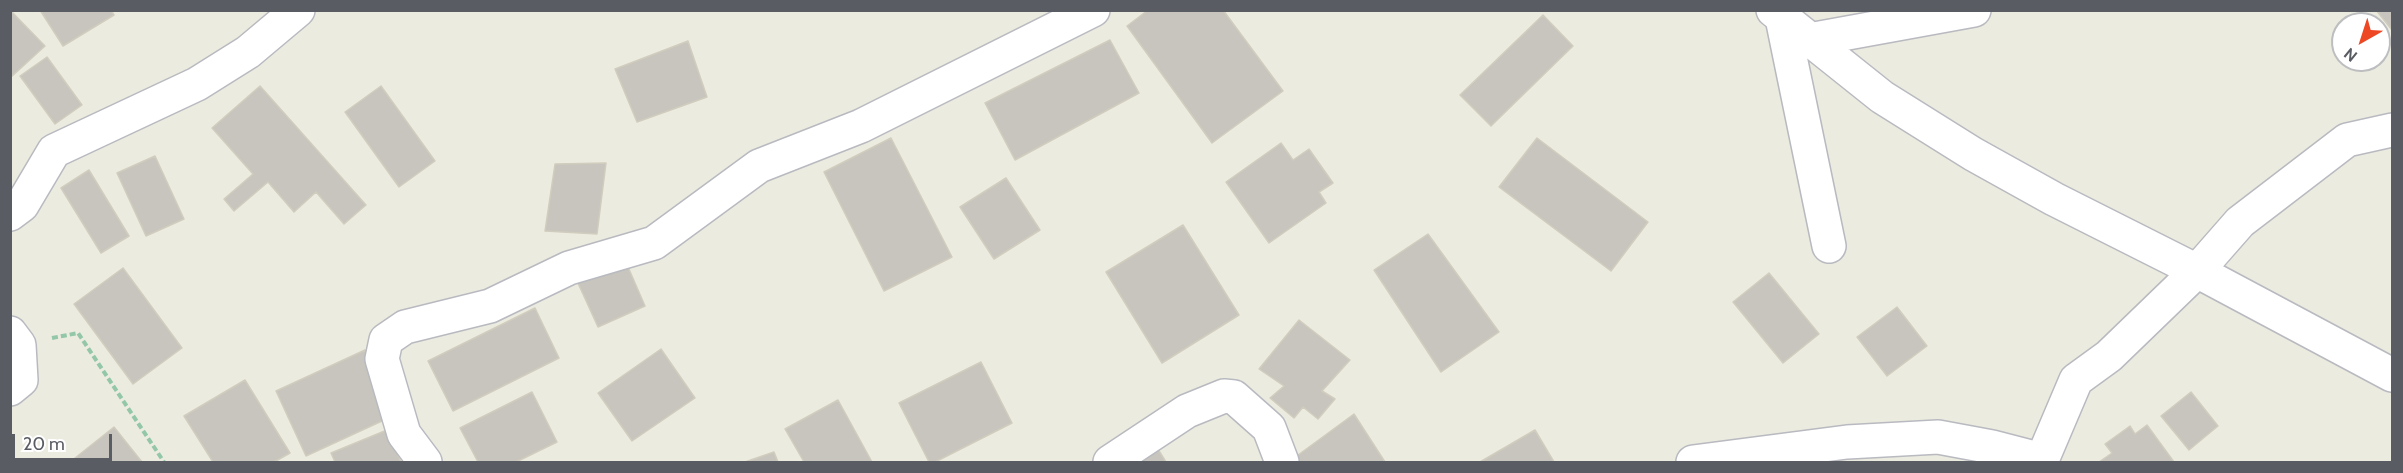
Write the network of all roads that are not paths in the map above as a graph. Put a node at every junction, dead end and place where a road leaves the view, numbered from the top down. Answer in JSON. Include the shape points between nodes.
{"nodes":[{"id":1,"x":298,"y":10,"type":"edge"},
{"id":2,"x":1093,"y":10,"type":"edge"},
{"id":3,"x":1974,"y":10,"type":"edge"},
{"id":4,"x":1778,"y":14,"type":"edge"},
{"id":5,"x":1809,"y":40,"type":"junction"},
{"id":6,"x":2392,"y":130,"type":"edge"},
{"id":7,"x":10,"y":214,"type":"edge"},
{"id":8,"x":1829,"y":246,"type":"dead end"},
{"id":9,"x":2197,"y":271,"type":"junction"},
{"id":10,"x":15,"y":339,"type":"edge"},
{"id":11,"x":2392,"y":375,"type":"edge"},
{"id":12,"x":10,"y":388,"type":"edge"},
{"id":13,"x":2042,"y":461,"type":"edge"},
{"id":14,"x":425,"y":462,"type":"edge"},
{"id":15,"x":1110,"y":462,"type":"edge"},
{"id":16,"x":1282,"y":462,"type":"edge"},
{"id":17,"x":1692,"y":462,"type":"edge"}],
"edges":[{"from":1,"to":7,"type":"street","via":[[248,52],[198,84],[54,151],[22,205]]},
{"from":2,"to":14,"type":"street","via":[[861,126],[759,166],[654,243],[569,268],[490,306],[405,327],[386,339],[382,360],[404,434]]},
{"from":3,"to":5,"type":"street"},
{"from":4,"to":5,"type":"street"},
{"from":4,"to":8,"type":"street"},
{"from":5,"to":9,"type":"street","via":[[1882,97],[1973,154]]},
{"from":6,"to":9,"type":"street","via":[[2347,140],[2240,222]]},
{"from":9,"to":11,"type":"street"},
{"from":9,"to":13,"type":"street","via":[[2109,356],[2076,380]]},
{"from":10,"to":12,"type":"street","via":[[21,380]]},
{"from":13,"to":17,"type":"street","via":[[1938,437],[1847,442]]},
{"from":15,"to":16,"type":"street","via":[[1187,411],[1224,396],[1234,397],[1269,428]]}]}
